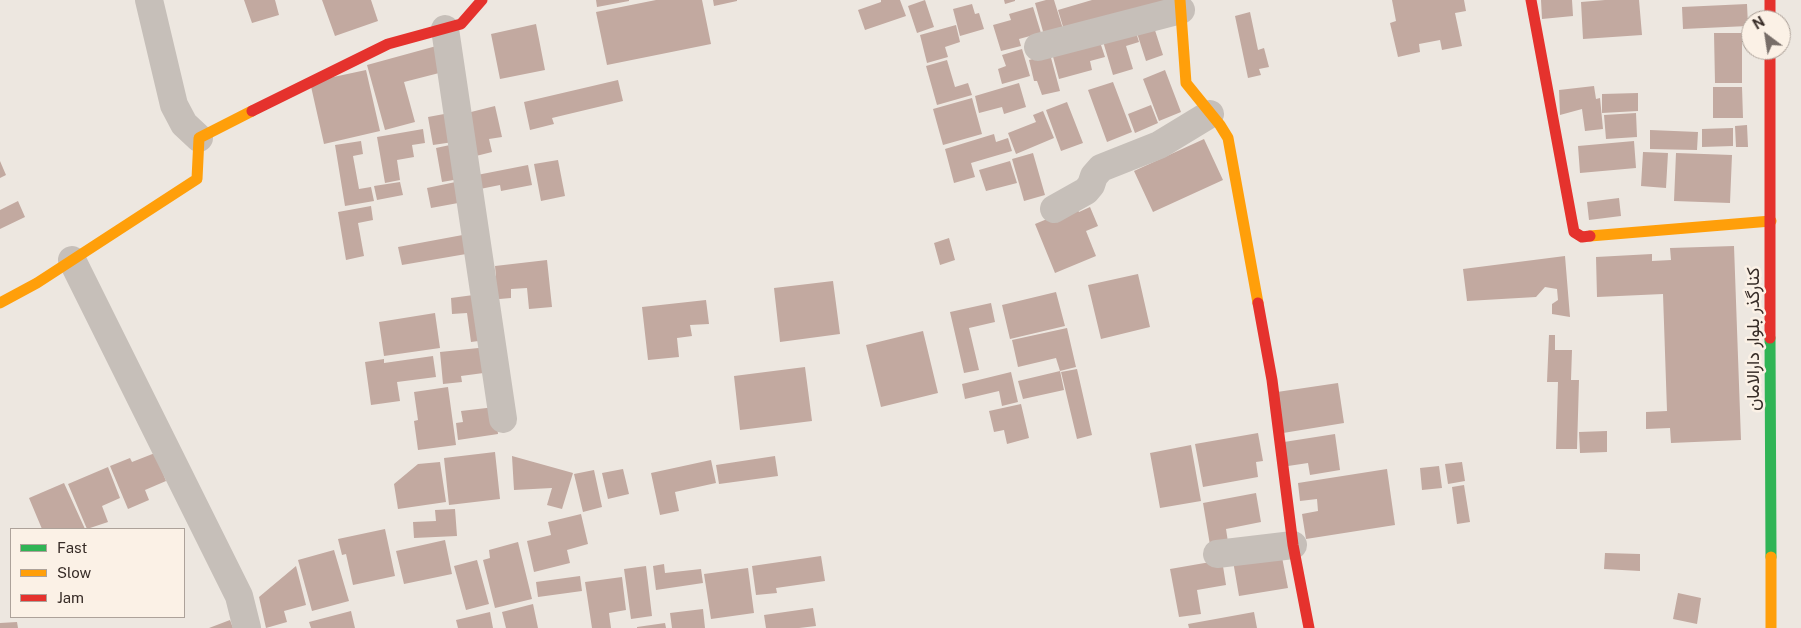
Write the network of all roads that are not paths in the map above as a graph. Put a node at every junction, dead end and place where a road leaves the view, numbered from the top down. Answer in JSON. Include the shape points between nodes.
{"nodes":[{"id":1,"x":149,"y":0,"type":"edge"},
{"id":2,"x":482,"y":0,"type":"edge"},
{"id":3,"x":1531,"y":0,"type":"edge"},
{"id":4,"x":1180,"y":5,"type":"edge"},
{"id":5,"x":445,"y":29,"type":"junction"},
{"id":6,"x":1038,"y":47,"type":"dead end"},
{"id":7,"x":1770,"y":60,"type":"edge"},
{"id":8,"x":1210,"y":114,"type":"junction"},
{"id":9,"x":199,"y":138,"type":"junction"},
{"id":10,"x":1054,"y":209,"type":"dead end"},
{"id":11,"x":1771,"y":221,"type":"junction"},
{"id":12,"x":72,"y":260,"type":"junction"},
{"id":13,"x":0,"y":304,"type":"edge"},
{"id":14,"x":503,"y":419,"type":"dead end"},
{"id":15,"x":1293,"y":545,"type":"junction"},
{"id":16,"x":1217,"y":554,"type":"dead end"},
{"id":17,"x":247,"y":628,"type":"edge"},
{"id":18,"x":1309,"y":628,"type":"edge"},
{"id":19,"x":1771,"y":628,"type":"edge"}],
"edges":[{"from":1,"to":9,"type":"street","via":[[174,105],[184,124]]},
{"from":2,"to":5,"type":"street","via":[[461,24]]},
{"from":3,"to":11,"type":"street","via":[[1574,232],[1582,237]]},
{"from":4,"to":6,"type":"street"},
{"from":4,"to":8,"type":"street","via":[[1186,83]]},
{"from":5,"to":9,"type":"street","via":[[388,44]]},
{"from":5,"to":14,"type":"street"},
{"from":7,"to":11,"type":"street","name":"کنارگذر بلوار دارالامان"},
{"from":8,"to":10,"type":"street","via":[[1158,146],[1101,168],[1086,191]]},
{"from":8,"to":15,"type":"street","via":[[1228,138],[1272,380]]},
{"from":9,"to":12,"type":"street","via":[[197,179]]},
{"from":11,"to":19,"type":"street","name":"کنارگذر بلوار دارالامان"},
{"from":12,"to":13,"type":"street"},
{"from":12,"to":17,"type":"street","via":[[239,596]]},
{"from":15,"to":16,"type":"street"},
{"from":15,"to":18,"type":"street"}]}
